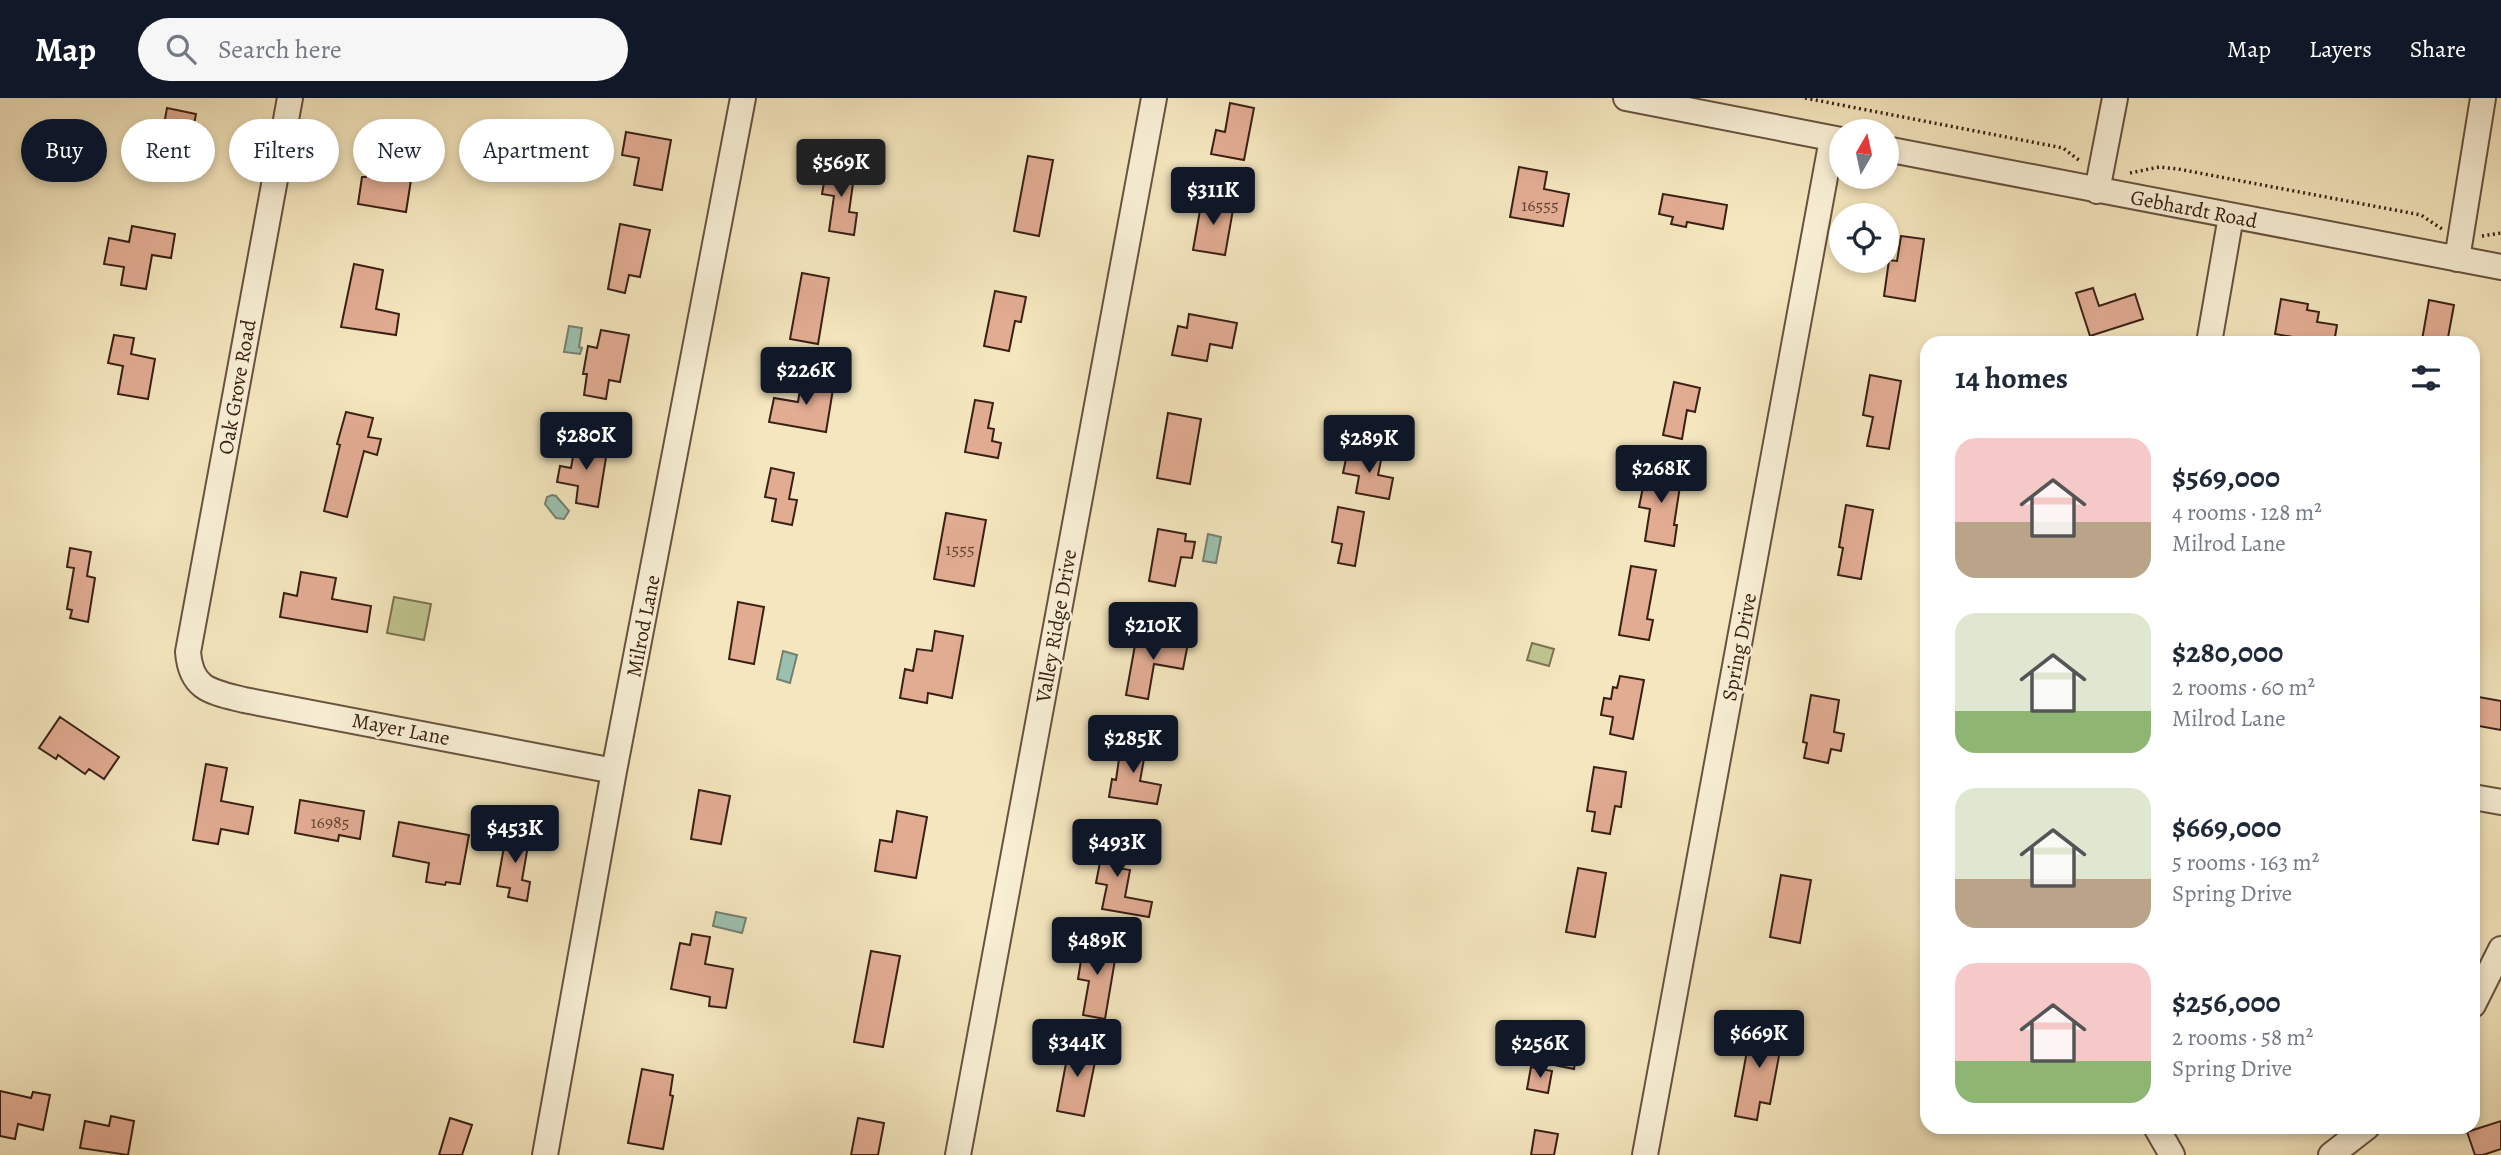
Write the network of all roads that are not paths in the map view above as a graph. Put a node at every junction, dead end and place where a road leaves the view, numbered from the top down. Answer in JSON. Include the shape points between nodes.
{"nodes":[{"id":1,"x":290,"y":98,"type":"edge"},
{"id":2,"x":743,"y":98,"type":"edge"},
{"id":3,"x":1154,"y":98,"type":"edge"},
{"id":4,"x":1626,"y":98,"type":"edge"},
{"id":5,"x":2115,"y":98,"type":"edge"},
{"id":6,"x":2483,"y":98,"type":"edge"},
{"id":7,"x":1728,"y":108,"type":"edge"},
{"id":8,"x":1829,"y":138,"type":"edge"},
{"id":9,"x":1899,"y":151,"type":"edge"},
{"id":10,"x":1829,"y":177,"type":"edge"},
{"id":11,"x":2099,"y":181,"type":"junction"},
{"id":12,"x":2231,"y":216,"type":"junction"},
{"id":13,"x":2459,"y":248,"type":"junction"},
{"id":14,"x":2501,"y":267,"type":"edge"},
{"id":15,"x":2210,"y":336,"type":"edge"},
{"id":16,"x":193,"y":676,"type":"joint"},
{"id":17,"x":614,"y":771,"type":"junction"},
{"id":18,"x":2480,"y":798,"type":"edge"},
{"id":19,"x":2501,"y":802,"type":"edge"},
{"id":20,"x":2501,"y":949,"type":"edge"},
{"id":21,"x":2480,"y":991,"type":"edge"},
{"id":22,"x":2160,"y":1134,"type":"edge"},
{"id":23,"x":2360,"y":1134,"type":"edge"},
{"id":24,"x":545,"y":1155,"type":"edge"},
{"id":25,"x":958,"y":1155,"type":"edge"},
{"id":26,"x":1645,"y":1155,"type":"edge"},
{"id":27,"x":2172,"y":1155,"type":"edge"},
{"id":28,"x":2331,"y":1155,"type":"edge"}],
"edges":[{"from":1,"to":16,"type":"street","name":"Oak Grove Road","via":[[188,652]]},
{"from":2,"to":17,"type":"street","name":"Milrod Lane"},
{"from":3,"to":25,"type":"street","name":"Valley Ridge Drive"},
{"from":4,"to":7,"type":"street"},
{"from":5,"to":11,"type":"street"},
{"from":6,"to":13,"type":"street"},
{"from":7,"to":8,"type":"street"},
{"from":9,"to":11,"type":"street","name":"Gebhardt Road"},
{"from":10,"to":26,"type":"street","name":"Spring Drive"},
{"from":11,"to":12,"type":"street","name":"Gebhardt Road"},
{"from":12,"to":13,"type":"street","name":"Gebhardt Road"},
{"from":12,"to":15,"type":"street"},
{"from":13,"to":14,"type":"street","name":"Gebhardt Road"},
{"from":16,"to":17,"type":"street","name":"Mayer Lane","via":[[211,691],[244,700]]},
{"from":17,"to":24,"type":"street","name":"Milrod Lane"},
{"from":18,"to":19,"type":"street"},
{"from":20,"to":21,"type":"street"},
{"from":22,"to":27,"type":"street"},
{"from":23,"to":28,"type":"street"}]}
